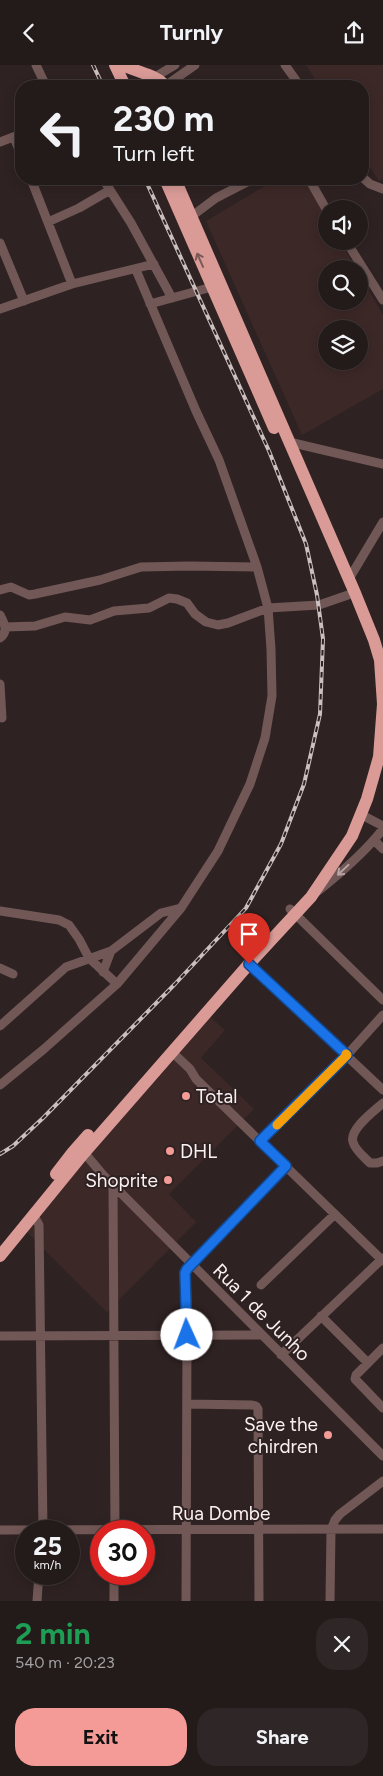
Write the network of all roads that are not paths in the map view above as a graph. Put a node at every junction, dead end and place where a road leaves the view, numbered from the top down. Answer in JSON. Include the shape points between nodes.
{"nodes":[{"id":1,"x":36,"y":65,"type":"edge"},
{"id":2,"x":122,"y":65,"type":"edge"},
{"id":3,"x":175,"y":65,"type":"edge"},
{"id":4,"x":195,"y":65,"type":"edge"},
{"id":5,"x":285,"y":65,"type":"edge"},
{"id":6,"x":155,"y":77,"type":"junction"},
{"id":7,"x":43,"y":80,"type":"edge"},
{"id":8,"x":123,"y":80,"type":"edge"},
{"id":9,"x":131,"y":80,"type":"edge"},
{"id":10,"x":150,"y":80,"type":"edge"},
{"id":11,"x":161,"y":80,"type":"edge"},
{"id":12,"x":174,"y":80,"type":"edge"},
{"id":13,"x":296,"y":80,"type":"edge"},
{"id":14,"x":15,"y":137,"type":"edge"},
{"id":15,"x":0,"y":143,"type":"edge"},
{"id":16,"x":369,"y":183,"type":"edge"},
{"id":17,"x":33,"y":185,"type":"edge"},
{"id":18,"x":107,"y":185,"type":"edge"},
{"id":19,"x":168,"y":185,"type":"edge"},
{"id":20,"x":179,"y":185,"type":"edge"},
{"id":21,"x":241,"y":185,"type":"edge"},
{"id":22,"x":312,"y":185,"type":"edge"},
{"id":23,"x":383,"y":189,"type":"edge"},
{"id":24,"x":110,"y":190,"type":"junction"},
{"id":25,"x":321,"y":200,"type":"edge"},
{"id":26,"x":192,"y":216,"type":"junction"},
{"id":27,"x":48,"y":222,"type":"junction"},
{"id":28,"x":0,"y":243,"type":"edge"},
{"id":29,"x":352,"y":250,"type":"edge"},
{"id":30,"x":154,"y":264,"type":"junction"},
{"id":31,"x":136,"y":269,"type":"junction"},
{"id":32,"x":72,"y":284,"type":"junction"},
{"id":33,"x":212,"y":287,"type":"junction"},
{"id":34,"x":172,"y":298,"type":"junction"},
{"id":35,"x":383,"y":300,"type":"edge"},
{"id":36,"x":24,"y":301,"type":"junction"},
{"id":37,"x":150,"y":304,"type":"junction"},
{"id":38,"x":0,"y":309,"type":"edge"},
{"id":39,"x":289,"y":442,"type":"junction"},
{"id":40,"x":383,"y":464,"type":"edge"},
{"id":41,"x":383,"y":523,"type":"edge"},
{"id":42,"x":257,"y":567,"type":"junction"},
{"id":43,"x":349,"y":579,"type":"junction"},
{"id":44,"x":0,"y":590,"type":"edge"},
{"id":45,"x":348,"y":595,"type":"junction"},
{"id":46,"x":268,"y":608,"type":"junction"},
{"id":47,"x":0,"y":615,"type":"edge"},
{"id":48,"x":6,"y":627,"type":"junction"},
{"id":49,"x":0,"y":638,"type":"edge"},
{"id":50,"x":0,"y":684,"type":"edge"},
{"id":51,"x":2,"y":718,"type":"dead end"},
{"id":52,"x":362,"y":815,"type":"junction"},
{"id":53,"x":383,"y":827,"type":"edge"},
{"id":54,"x":374,"y":840,"type":"junction"},
{"id":55,"x":383,"y":849,"type":"edge"},
{"id":56,"x":311,"y":897,"type":"junction"},
{"id":57,"x":181,"y":908,"type":"junction"},
{"id":58,"x":0,"y":911,"type":"edge"},
{"id":59,"x":292,"y":911,"type":"junction"},
{"id":60,"x":111,"y":951,"type":"junction"},
{"id":61,"x":89,"y":958,"type":"junction"},
{"id":62,"x":249,"y":964,"type":"junction"},
{"id":63,"x":0,"y":968,"type":"edge"},
{"id":64,"x":104,"y":972,"type":"junction"},
{"id":65,"x":12,"y":974,"type":"dead end"},
{"id":66,"x":117,"y":984,"type":"junction"},
{"id":67,"x":383,"y":1000,"type":"edge"},
{"id":68,"x":383,"y":1015,"type":"edge"},
{"id":69,"x":0,"y":1026,"type":"edge"},
{"id":70,"x":172,"y":1052,"type":"junction"},
{"id":71,"x":347,"y":1055,"type":"junction"},
{"id":72,"x":0,"y":1085,"type":"edge"},
{"id":73,"x":383,"y":1090,"type":"edge"},
{"id":74,"x":383,"y":1103,"type":"edge"},
{"id":75,"x":260,"y":1141,"type":"junction"},
{"id":76,"x":81,"y":1149,"type":"junction"},
{"id":77,"x":383,"y":1161,"type":"edge"},
{"id":78,"x":286,"y":1166,"type":"junction"},
{"id":79,"x":113,"y":1185,"type":"junction"},
{"id":80,"x":334,"y":1214,"type":"junction"},
{"id":81,"x":34,"y":1216,"type":"junction"},
{"id":82,"x":0,"y":1243,"type":"edge"},
{"id":83,"x":0,"y":1256,"type":"edge"},
{"id":84,"x":382,"y":1259,"type":"edge"},
{"id":85,"x":191,"y":1264,"type":"junction"},
{"id":86,"x":261,"y":1285,"type":"dead end"},
{"id":87,"x":321,"y":1316,"type":"junction"},
{"id":88,"x":187,"y":1335,"type":"junction"},
{"id":89,"x":261,"y":1335,"type":"junction"},
{"id":90,"x":0,"y":1336,"type":"edge"},
{"id":91,"x":41,"y":1336,"type":"junction"},
{"id":92,"x":114,"y":1336,"type":"junction"},
{"id":93,"x":382,"y":1352,"type":"edge"},
{"id":94,"x":282,"y":1355,"type":"junction"},
{"id":95,"x":368,"y":1363,"type":"junction"},
{"id":96,"x":187,"y":1404,"type":"junction"},
{"id":97,"x":383,"y":1408,"type":"edge"},
{"id":98,"x":383,"y":1456,"type":"edge"},
{"id":99,"x":383,"y":1481,"type":"edge"},
{"id":100,"x":43,"y":1520,"type":"edge"},
{"id":101,"x":115,"y":1520,"type":"edge"},
{"id":102,"x":259,"y":1529,"type":"junction"},
{"id":103,"x":383,"y":1529,"type":"edge"},
{"id":104,"x":0,"y":1530,"type":"edge"},
{"id":105,"x":15,"y":1530,"type":"edge"},
{"id":106,"x":155,"y":1530,"type":"edge"},
{"id":107,"x":186,"y":1530,"type":"junction"},
{"id":108,"x":331,"y":1531,"type":"junction"},
{"id":109,"x":39,"y":1585,"type":"edge"},
{"id":110,"x":114,"y":1585,"type":"edge"},
{"id":111,"x":38,"y":1601,"type":"edge"},
{"id":112,"x":114,"y":1601,"type":"edge"},
{"id":113,"x":186,"y":1601,"type":"edge"},
{"id":114,"x":259,"y":1601,"type":"edge"},
{"id":115,"x":330,"y":1601,"type":"edge"}],
"edges":[{"from":1,"to":7,"type":"street"},
{"from":2,"to":6,"type":"highway"},
{"from":2,"to":8,"type":"highway"},
{"from":2,"to":9,"type":"highway"},
{"from":3,"to":6,"type":"street"},
{"from":4,"to":12,"type":"street"},
{"from":5,"to":13,"type":"street"},
{"from":6,"to":10,"type":"street"},
{"from":6,"to":11,"type":"highway"},
{"from":14,"to":15,"type":"street"},
{"from":16,"to":23,"type":"street"},
{"from":17,"to":27,"type":"street"},
{"from":18,"to":24,"type":"street"},
{"from":33,"to":19,"type":"highway","one_way":true},
{"from":20,"to":26,"type":"highway"},
{"from":21,"to":26,"type":"street"},
{"from":22,"to":25,"type":"street"},
{"from":24,"to":27,"type":"street"},
{"from":24,"to":30,"type":"street"},
{"from":26,"to":39,"type":"highway"},
{"from":27,"to":32,"type":"street"},
{"from":28,"to":36,"type":"street"},
{"from":29,"to":35,"type":"street"},
{"from":30,"to":31,"type":"street"},
{"from":30,"to":34,"type":"street"},
{"from":31,"to":32,"type":"street"},
{"from":31,"to":37,"type":"street"},
{"from":32,"to":36,"type":"street"},
{"from":33,"to":34,"type":"street"},
{"from":33,"to":45,"type":"highway"},
{"from":34,"to":37,"type":"street"},
{"from":36,"to":38,"type":"street"},
{"from":37,"to":42,"type":"street","via":[[219,460]]},
{"from":39,"to":40,"type":"street"},
{"from":39,"to":43,"type":"highway"},
{"from":41,"to":43,"type":"street"},
{"from":42,"to":44,"type":"street","via":[[141,567],[100,581],[29,595],[11,587]]},
{"from":42,"to":46,"type":"street"},
{"from":43,"to":52,"type":"highway","via":[[374,641],[382,679],[379,757]]},
{"from":45,"to":46,"type":"street","via":[[319,605]]},
{"from":45,"to":59,"type":"highway","via":[[372,663],[376,705],[371,757],[356,811],[329,860]]},
{"from":46,"to":48,"type":"street","via":[[218,625],[206,622],[187,603],[169,599],[149,607],[114,611],[95,619],[65,617],[35,626]]},
{"from":46,"to":57,"type":"street","via":[[272,696],[265,738],[250,784],[218,851]]},
{"from":47,"to":48,"type":"street"},
{"from":48,"to":49,"type":"street"},
{"from":50,"to":51,"type":"street"},
{"from":52,"to":53,"type":"street"},
{"from":52,"to":56,"type":"highway","via":[[345,848]]},
{"from":53,"to":54,"type":"street"},
{"from":54,"to":55,"type":"street"},
{"from":54,"to":56,"type":"street","one_way":true},
{"from":56,"to":59,"type":"highway"},
{"from":57,"to":60,"type":"street","via":[[161,913]]},
{"from":57,"to":66,"type":"street"},
{"from":58,"to":61,"type":"street","via":[[59,920],[68,925]]},
{"from":59,"to":62,"type":"highway"},
{"from":59,"to":67,"type":"street"},
{"from":59,"to":76,"type":"highway"},
{"from":60,"to":61,"type":"street"},
{"from":60,"to":64,"type":"street"},
{"from":61,"to":64,"type":"street"},
{"from":61,"to":69,"type":"street","via":[[66,967]]},
{"from":62,"to":70,"type":"highway"},
{"from":62,"to":71,"type":"street"},
{"from":63,"to":65,"type":"street"},
{"from":64,"to":66,"type":"street"},
{"from":66,"to":72,"type":"street"},
{"from":68,"to":71,"type":"street"},
{"from":70,"to":75,"type":"street"},
{"from":70,"to":76,"type":"highway"},
{"from":71,"to":73,"type":"street"},
{"from":71,"to":75,"type":"street"},
{"from":74,"to":77,"type":"street","via":[[352,1134],[355,1147],[370,1163]]},
{"from":75,"to":78,"type":"street"},
{"from":76,"to":79,"type":"street","name":"Rua 1 de Junho"},
{"from":76,"to":81,"type":"highway"},
{"from":76,"to":82,"type":"highway"},
{"from":78,"to":80,"type":"street"},
{"from":78,"to":85,"type":"street"},
{"from":79,"to":85,"type":"street","name":"Rua 1 de Junho"},
{"from":79,"to":92,"type":"street"},
{"from":80,"to":84,"type":"street"},
{"from":80,"to":86,"type":"street"},
{"from":81,"to":83,"type":"highway"},
{"from":81,"to":91,"type":"street","via":[[39,1225]]},
{"from":84,"to":87,"type":"street"},
{"from":85,"to":88,"type":"street","via":[[185,1273]]},
{"from":85,"to":89,"type":"street","name":"Rua 1 de Junho"},
{"from":87,"to":94,"type":"street"},
{"from":87,"to":95,"type":"street"},
{"from":88,"to":89,"type":"street"},
{"from":88,"to":92,"type":"street"},
{"from":88,"to":96,"type":"street"},
{"from":89,"to":94,"type":"street","name":"Rua 1 de Junho"},
{"from":90,"to":91,"type":"street"},
{"from":91,"to":92,"type":"street"},
{"from":91,"to":100,"type":"street"},
{"from":92,"to":101,"type":"street"},
{"from":93,"to":95,"type":"street"},
{"from":94,"to":98,"type":"street","name":"Rua 1 de Junho"},
{"from":95,"to":97,"type":"street","via":[[355,1379]]},
{"from":96,"to":102,"type":"street","via":[[256,1405]]},
{"from":96,"to":107,"type":"street"},
{"from":99,"to":108,"type":"street","via":[[340,1514]]},
{"from":102,"to":107,"type":"street","name":"Rua Dombe"},
{"from":102,"to":108,"type":"street","name":"Rua Dombe"},
{"from":102,"to":114,"type":"street"},
{"from":103,"to":108,"type":"street","name":"Rua Dombe"},
{"from":104,"to":105,"type":"street","name":"Rua Dombe"},
{"from":106,"to":107,"type":"street","name":"Rua Dombe"},
{"from":107,"to":113,"type":"street"},
{"from":108,"to":115,"type":"street"},
{"from":109,"to":111,"type":"street"},
{"from":110,"to":112,"type":"street"}]}
